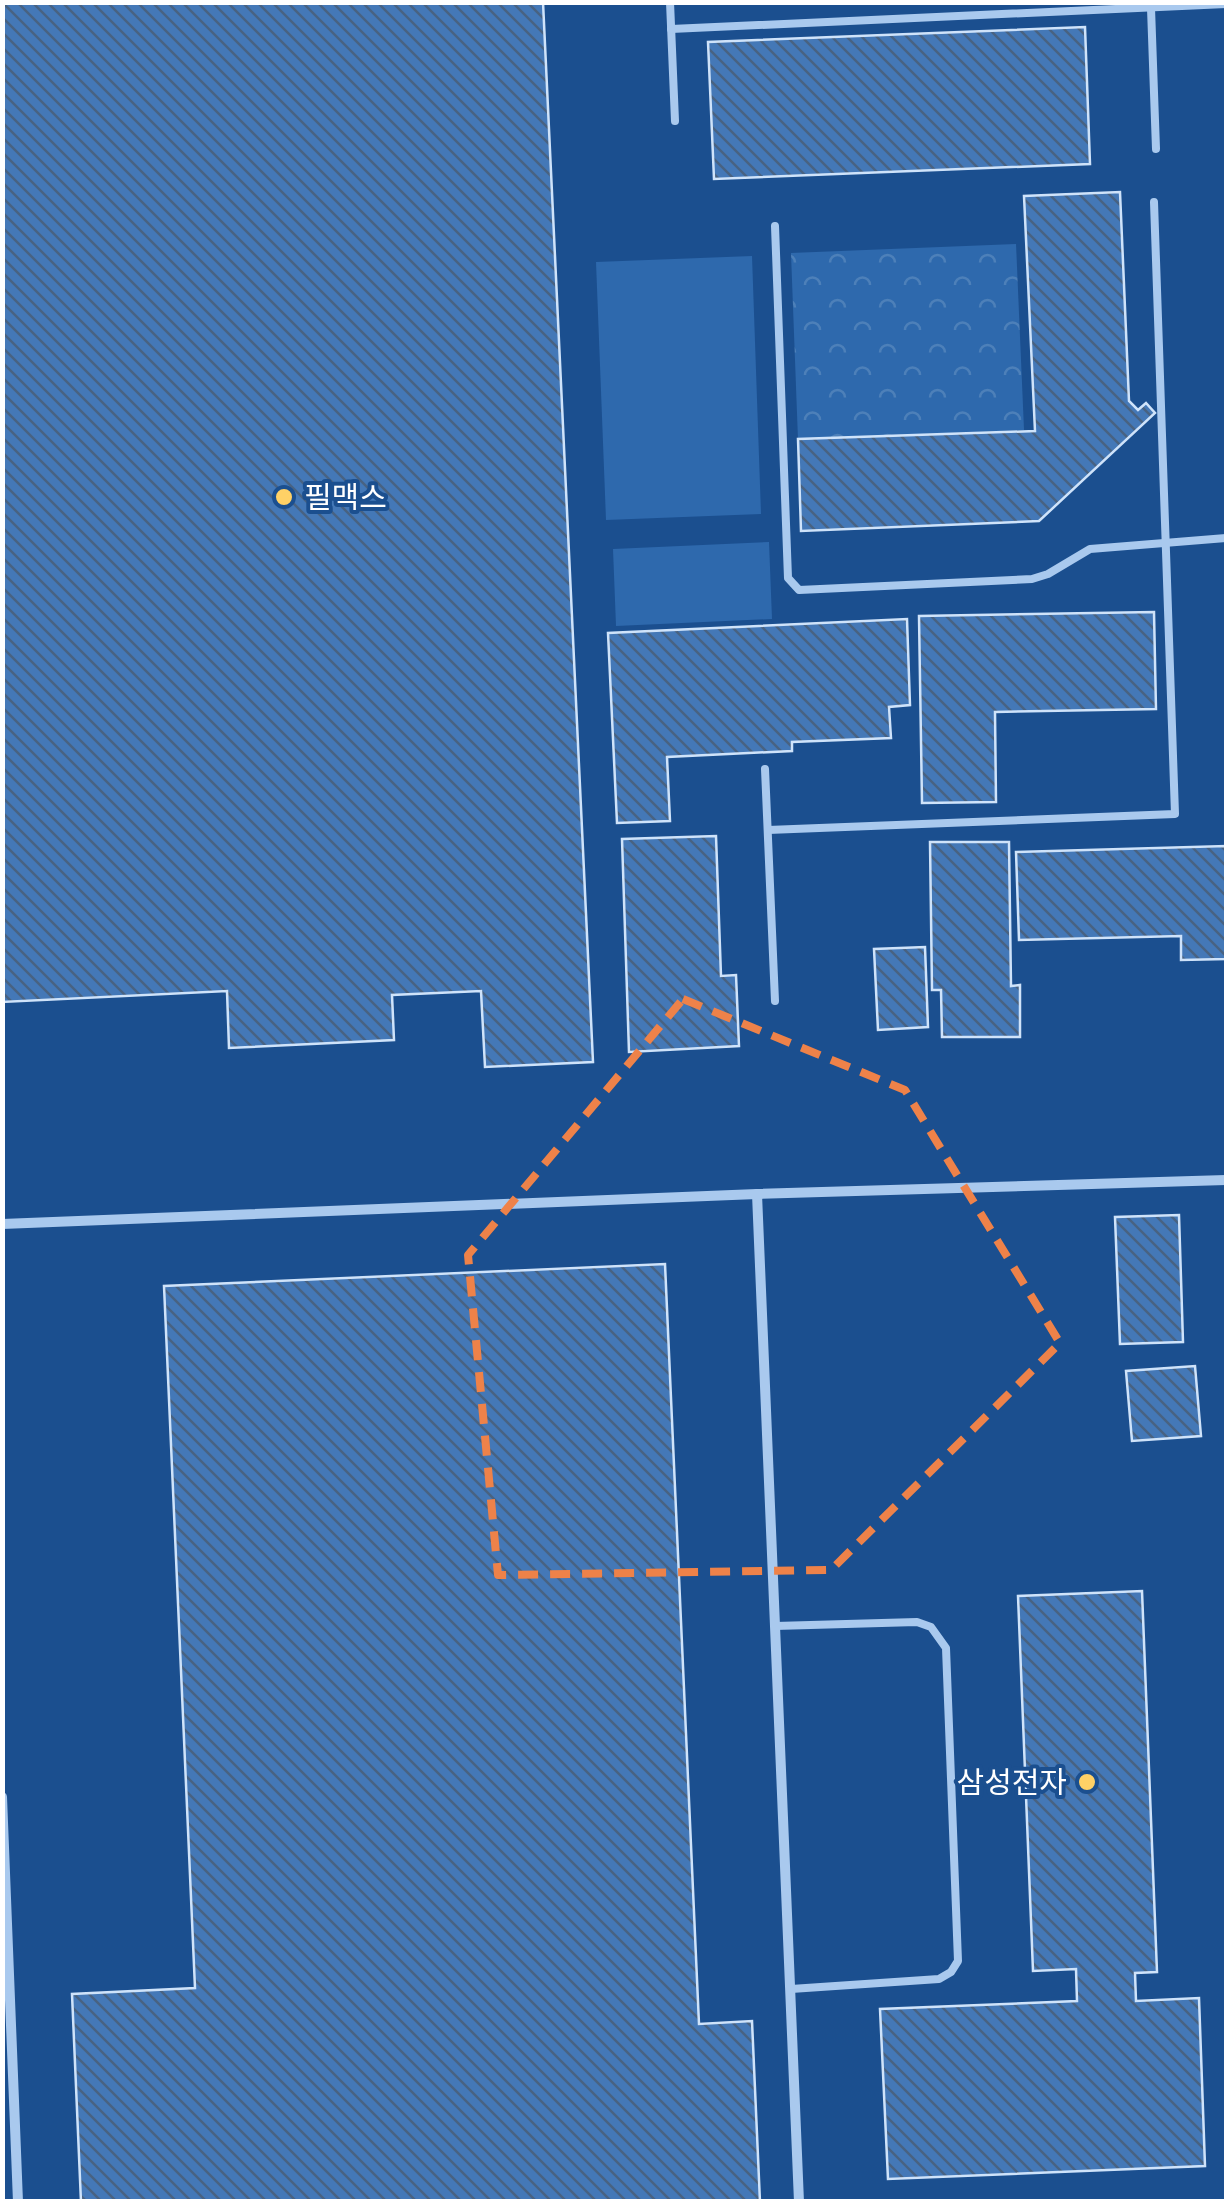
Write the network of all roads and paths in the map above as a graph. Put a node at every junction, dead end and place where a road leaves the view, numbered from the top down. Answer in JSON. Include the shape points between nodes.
{"nodes":[{"id":1,"x":670,"y":2,"type":"edge"},
{"id":2,"x":1226,"y":4,"type":"edge"},
{"id":3,"x":1151,"y":8,"type":"junction"},
{"id":4,"x":671,"y":29,"type":"junction"},
{"id":5,"x":675,"y":122,"type":"dead end"},
{"id":6,"x":1156,"y":149,"type":"dead end"},
{"id":7,"x":1154,"y":202,"type":"dead end"},
{"id":8,"x":775,"y":226,"type":"dead end"},
{"id":9,"x":1226,"y":538,"type":"edge"},
{"id":10,"x":1166,"y":542,"type":"junction"},
{"id":11,"x":765,"y":769,"type":"dead end"},
{"id":12,"x":768,"y":830,"type":"junction"},
{"id":13,"x":775,"y":1002,"type":"dead end"},
{"id":14,"x":1226,"y":1180,"type":"edge"},
{"id":15,"x":757,"y":1194,"type":"junction"},
{"id":16,"x":2,"y":1224,"type":"edge"},
{"id":17,"x":775,"y":1626,"type":"junction"},
{"id":18,"x":2,"y":1797,"type":"edge"},
{"id":19,"x":6,"y":1968,"type":"edge"},
{"id":20,"x":790,"y":1989,"type":"junction"},
{"id":21,"x":18,"y":2202,"type":"edge"},
{"id":22,"x":799,"y":2202,"type":"edge"}],
"edges":[{"from":1,"to":4,"type":"lane"},
{"from":2,"to":3,"type":"lane"},
{"from":3,"to":4,"type":"lane"},
{"from":3,"to":6,"type":"lane"},
{"from":4,"to":5,"type":"lane"},
{"from":7,"to":10,"type":"lane"},
{"from":8,"to":10,"type":"lane","via":[[792,586],[807,592],[1032,578],[1090,549]]},
{"from":9,"to":10,"type":"lane"},
{"from":10,"to":12,"type":"lane","via":[[1175,814]]},
{"from":11,"to":12,"type":"lane"},
{"from":12,"to":13,"type":"lane"},
{"from":14,"to":15,"type":"street"},
{"from":15,"to":16,"type":"street"},
{"from":15,"to":17,"type":"street"},
{"from":17,"to":20,"type":"street"},
{"from":17,"to":20,"type":"lane","via":[[917,1622],[931,1627],[946,1648],[958,1961],[940,1979],[924,1982]]},
{"from":18,"to":19,"type":"street"},
{"from":19,"to":21,"type":"street"},
{"from":20,"to":22,"type":"street"}]}
